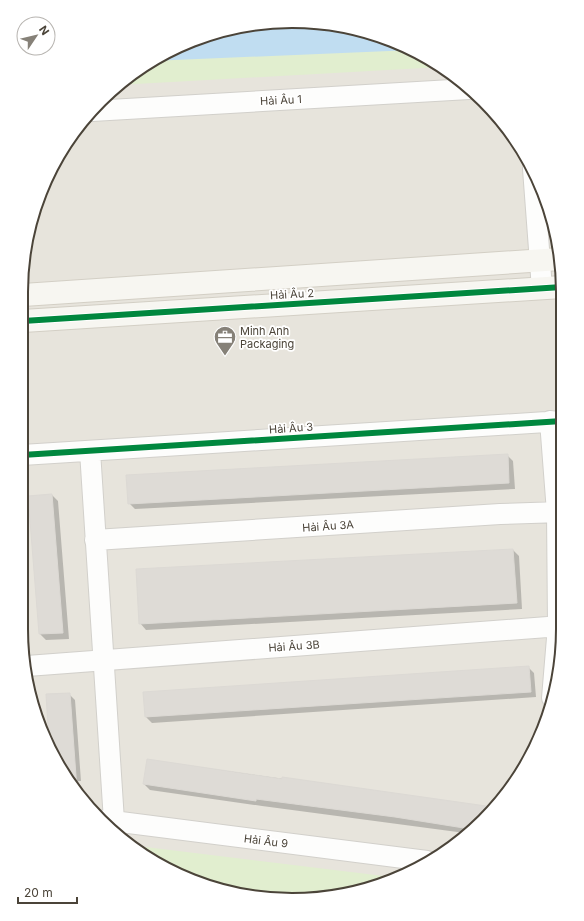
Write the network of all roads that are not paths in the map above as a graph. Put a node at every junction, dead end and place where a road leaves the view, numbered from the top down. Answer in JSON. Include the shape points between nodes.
{"nodes":[{"id":1,"x":461,"y":89,"type":"edge"},
{"id":2,"x":100,"y":111,"type":"edge"},
{"id":3,"x":538,"y":197,"type":"edge"},
{"id":4,"x":550,"y":260,"type":"edge"},
{"id":5,"x":552,"y":288,"type":"edge"},
{"id":6,"x":28,"y":295,"type":"edge"},
{"id":7,"x":28,"y":321,"type":"edge"},
{"id":8,"x":556,"y":421,"type":"edge"},
{"id":9,"x":90,"y":451,"type":"junction"},
{"id":10,"x":28,"y":456,"type":"edge"},
{"id":11,"x":556,"y":512,"type":"edge"},
{"id":12,"x":96,"y":540,"type":"junction"},
{"id":13,"x":556,"y":626,"type":"edge"},
{"id":14,"x":103,"y":660,"type":"junction"},
{"id":15,"x":30,"y":666,"type":"edge"},
{"id":16,"x":109,"y":819,"type":"edge"},
{"id":17,"x":111,"y":821,"type":"edge"},
{"id":18,"x":420,"y":860,"type":"edge"}],
"edges":[{"from":1,"to":2,"type":"street","name":"Hải Âu 1"},
{"from":3,"to":4,"type":"street"},
{"from":4,"to":5,"type":"street"},
{"from":4,"to":6,"type":"street","name":"Hải Âu 2"},
{"from":5,"to":7,"type":"street","name":"Hải Âu 2"},
{"from":8,"to":9,"type":"street","name":"Hải Âu 3"},
{"from":9,"to":10,"type":"street","name":"Hải Âu 3"},
{"from":9,"to":12,"type":"street"},
{"from":11,"to":12,"type":"street","name":"Hải Âu 3A"},
{"from":12,"to":14,"type":"street"},
{"from":13,"to":14,"type":"street","name":"Hải Âu 3B"},
{"from":14,"to":15,"type":"street","name":"Hải Âu 3B"},
{"from":14,"to":16,"type":"street"},
{"from":17,"to":18,"type":"street","name":"Hải Âu 9"}]}
